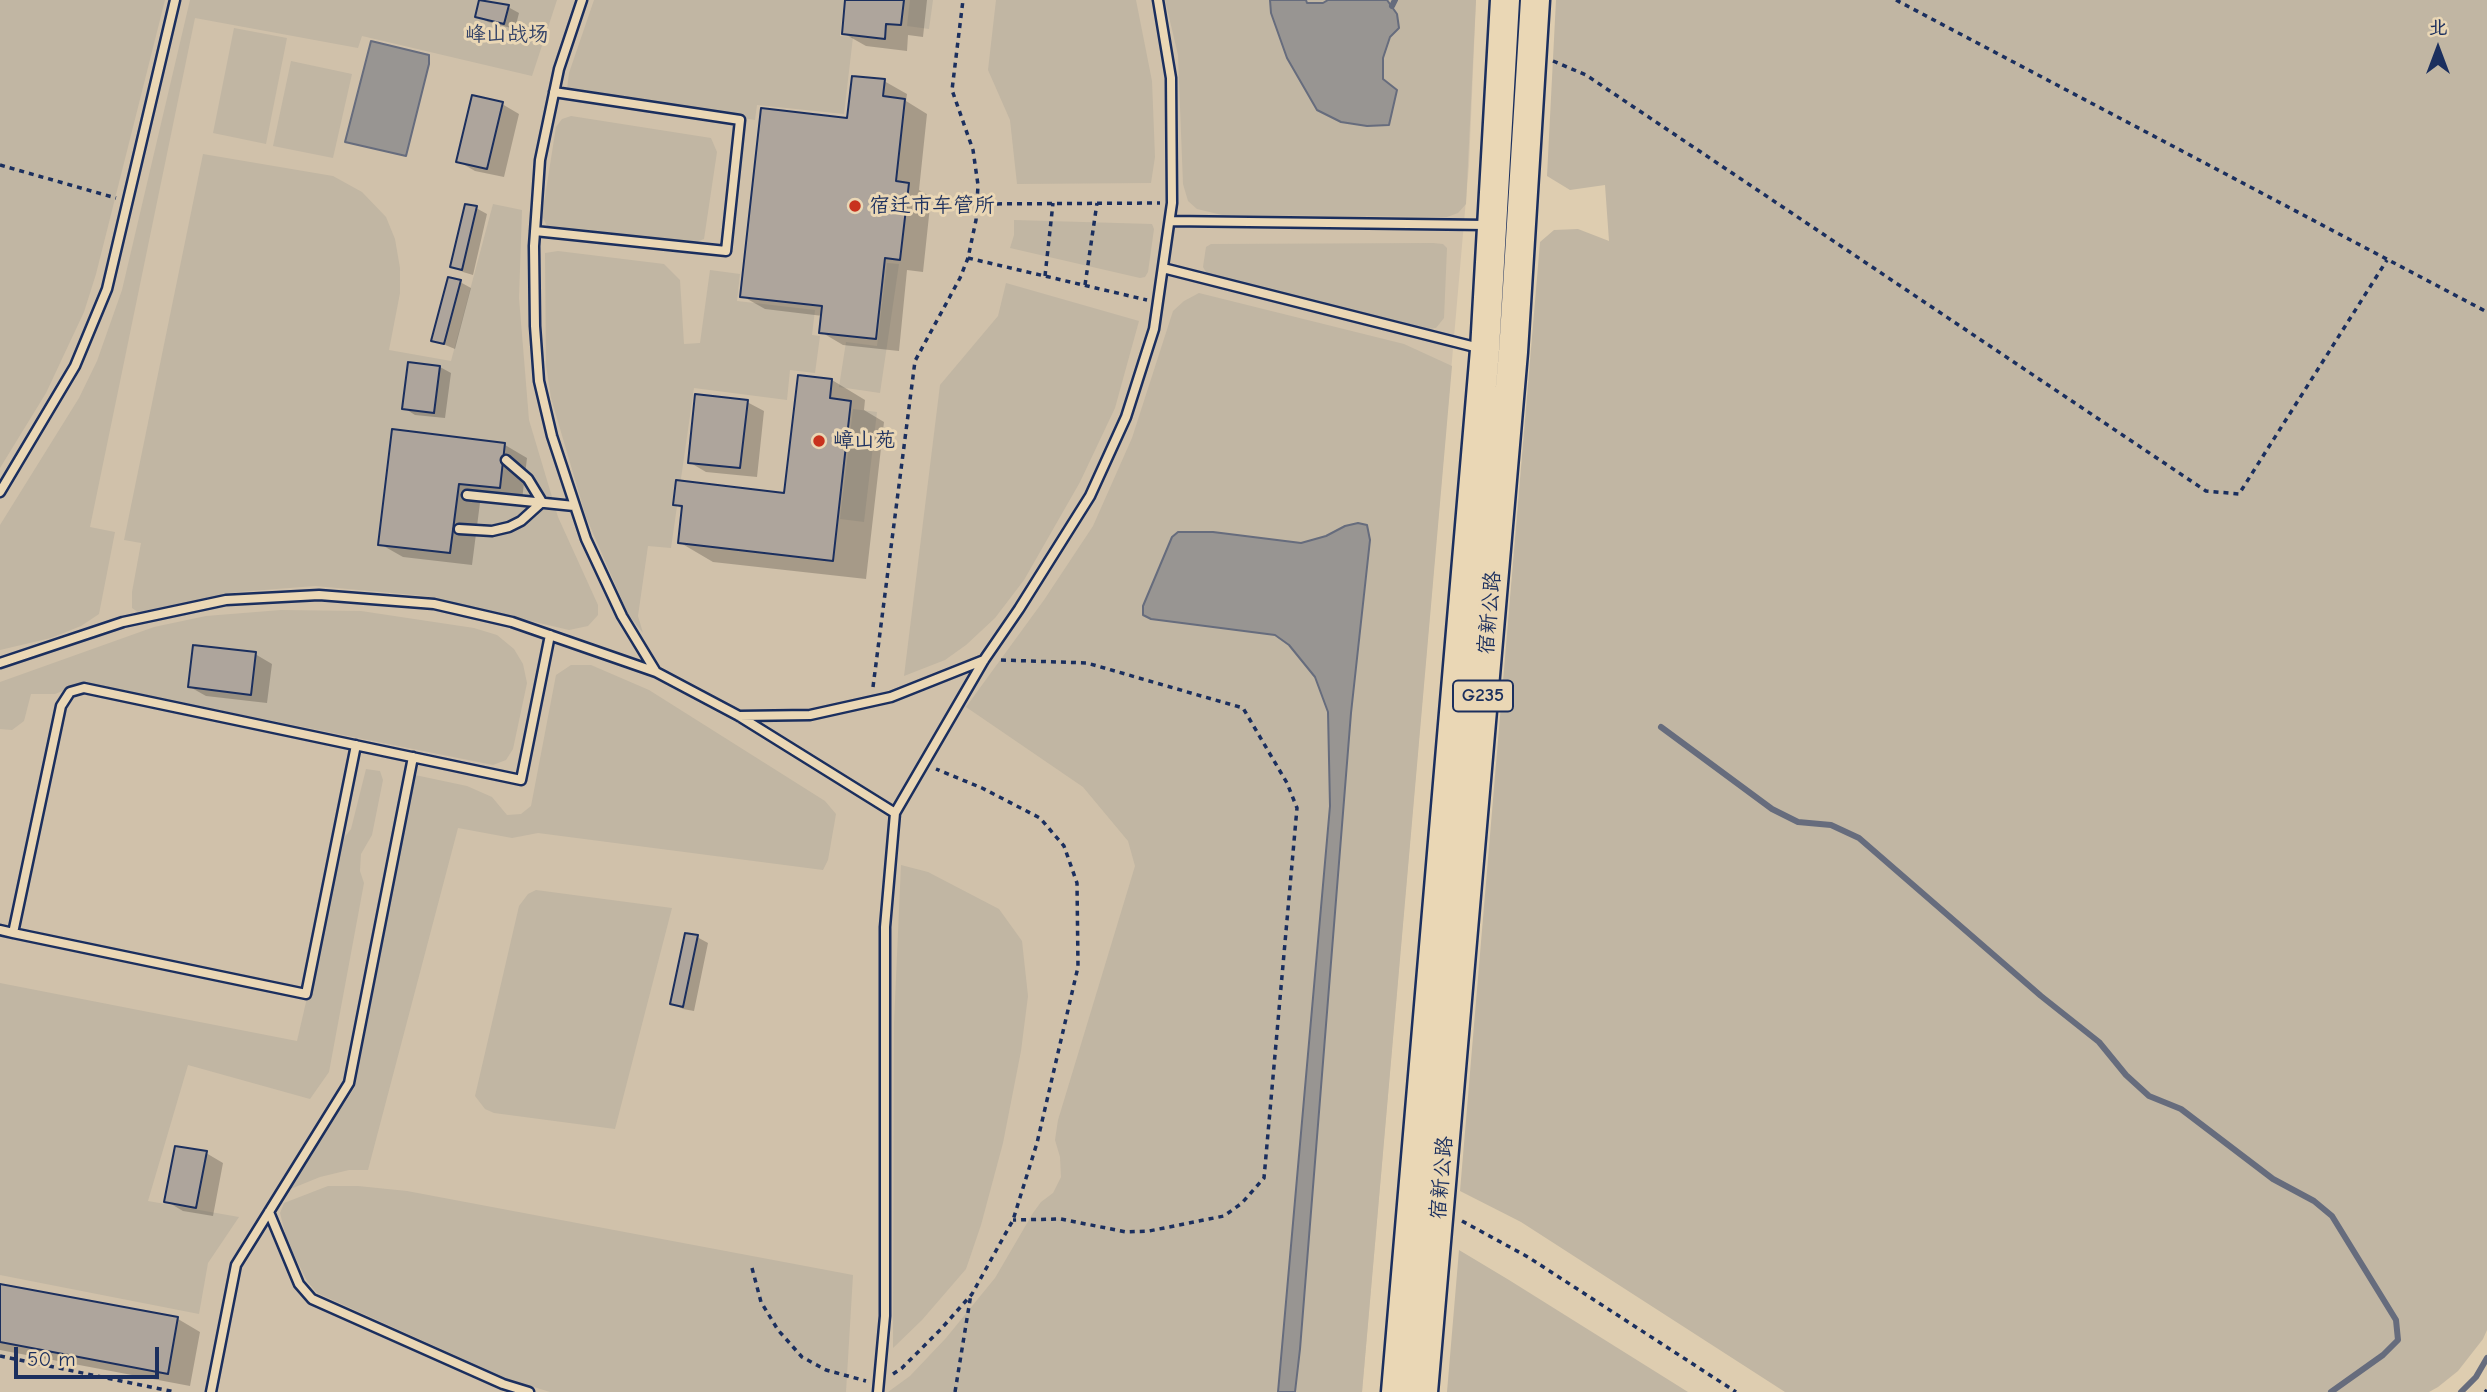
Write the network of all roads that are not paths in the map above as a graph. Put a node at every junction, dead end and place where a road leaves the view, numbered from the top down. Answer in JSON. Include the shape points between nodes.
{"nodes":[{"id":1,"x":175,"y":0,"type":"edge"},
{"id":2,"x":582,"y":0,"type":"edge"},
{"id":3,"x":1158,"y":0,"type":"edge"},
{"id":4,"x":1505,"y":0,"type":"edge"},
{"id":5,"x":1535,"y":0,"type":"edge"},
{"id":6,"x":554,"y":92,"type":"junction"},
{"id":7,"x":1170,"y":221,"type":"junction"},
{"id":8,"x":1494,"y":225,"type":"junction"},
{"id":9,"x":535,"y":231,"type":"junction"},
{"id":10,"x":1163,"y":268,"type":"junction"},
{"id":11,"x":1485,"y":350,"type":"junction"},
{"id":12,"x":506,"y":460,"type":"dead end"},
{"id":13,"x":0,"y":492,"type":"edge"},
{"id":14,"x":467,"y":495,"type":"dead end"},
{"id":15,"x":542,"y":502,"type":"junction"},
{"id":16,"x":574,"y":506,"type":"junction"},
{"id":17,"x":459,"y":529,"type":"dead end"},
{"id":18,"x":550,"y":635,"type":"junction"},
{"id":19,"x":984,"y":660,"type":"junction"},
{"id":20,"x":0,"y":663,"type":"edge"},
{"id":21,"x":656,"y":672,"type":"junction"},
{"id":22,"x":738,"y":716,"type":"junction"},
{"id":23,"x":356,"y":745,"type":"junction"},
{"id":24,"x":413,"y":757,"type":"junction"},
{"id":25,"x":895,"y":813,"type":"junction"},
{"id":26,"x":0,"y":930,"type":"edge"},
{"id":27,"x":12,"y":933,"type":"junction"},
{"id":28,"x":269,"y":1212,"type":"junction"},
{"id":29,"x":211,"y":1392,"type":"edge"},
{"id":30,"x":529,"y":1392,"type":"edge"},
{"id":31,"x":878,"y":1392,"type":"edge"},
{"id":32,"x":1396,"y":1392,"type":"edge"},
{"id":33,"x":1423,"y":1392,"type":"edge"}],
"edges":[{"from":1,"to":13,"type":"lane","via":[[107,289],[75,366]]},
{"from":2,"to":6,"type":"lane"},
{"from":3,"to":7,"type":"lane","via":[[1171,78]]},
{"from":4,"to":8,"type":"highway","name":"宿新公路","number":"G235"},
{"from":5,"to":33,"type":"highway","name":"宿新公路","number":"G235","via":[[1511,366]]},
{"from":6,"to":9,"type":"lane","via":[[540,160]]},
{"from":6,"to":9,"type":"lane","via":[[740,120],[726,251]]},
{"from":7,"to":8,"type":"lane"},
{"from":7,"to":10,"type":"lane"},
{"from":8,"to":11,"type":"highway","name":"宿新公路","number":"G235"},
{"from":9,"to":16,"type":"lane","via":[[539,381]]},
{"from":10,"to":11,"type":"lane"},
{"from":10,"to":19,"type":"lane","via":[[1154,329],[1126,417],[1090,496]]},
{"from":11,"to":32,"type":"highway","name":"宿新公路","number":"G235"},
{"from":12,"to":15,"type":"lane","via":[[528,479]]},
{"from":14,"to":15,"type":"lane"},
{"from":15,"to":16,"type":"lane"},
{"from":15,"to":17,"type":"lane","via":[[509,527]]},
{"from":16,"to":21,"type":"lane","via":[[622,615]]},
{"from":18,"to":20,"type":"lane","via":[[434,604],[319,594],[226,600],[136,620]]},
{"from":18,"to":21,"type":"lane"},
{"from":18,"to":24,"type":"lane","via":[[521,780]]},
{"from":19,"to":22,"type":"lane","via":[[891,698],[810,715]]},
{"from":19,"to":25,"type":"lane"},
{"from":21,"to":22,"type":"lane"},
{"from":22,"to":25,"type":"lane"},
{"from":23,"to":24,"type":"lane"},
{"from":23,"to":27,"type":"lane","via":[[84,688],[70,692],[61,706]]},
{"from":23,"to":27,"type":"lane","via":[[306,994]]},
{"from":24,"to":28,"type":"lane","via":[[349,1083]]},
{"from":25,"to":31,"type":"lane","via":[[885,927],[885,1316]]},
{"from":26,"to":27,"type":"lane"},
{"from":28,"to":29,"type":"lane","via":[[236,1265]]},
{"from":28,"to":30,"type":"lane","via":[[299,1284],[312,1299]]}]}
